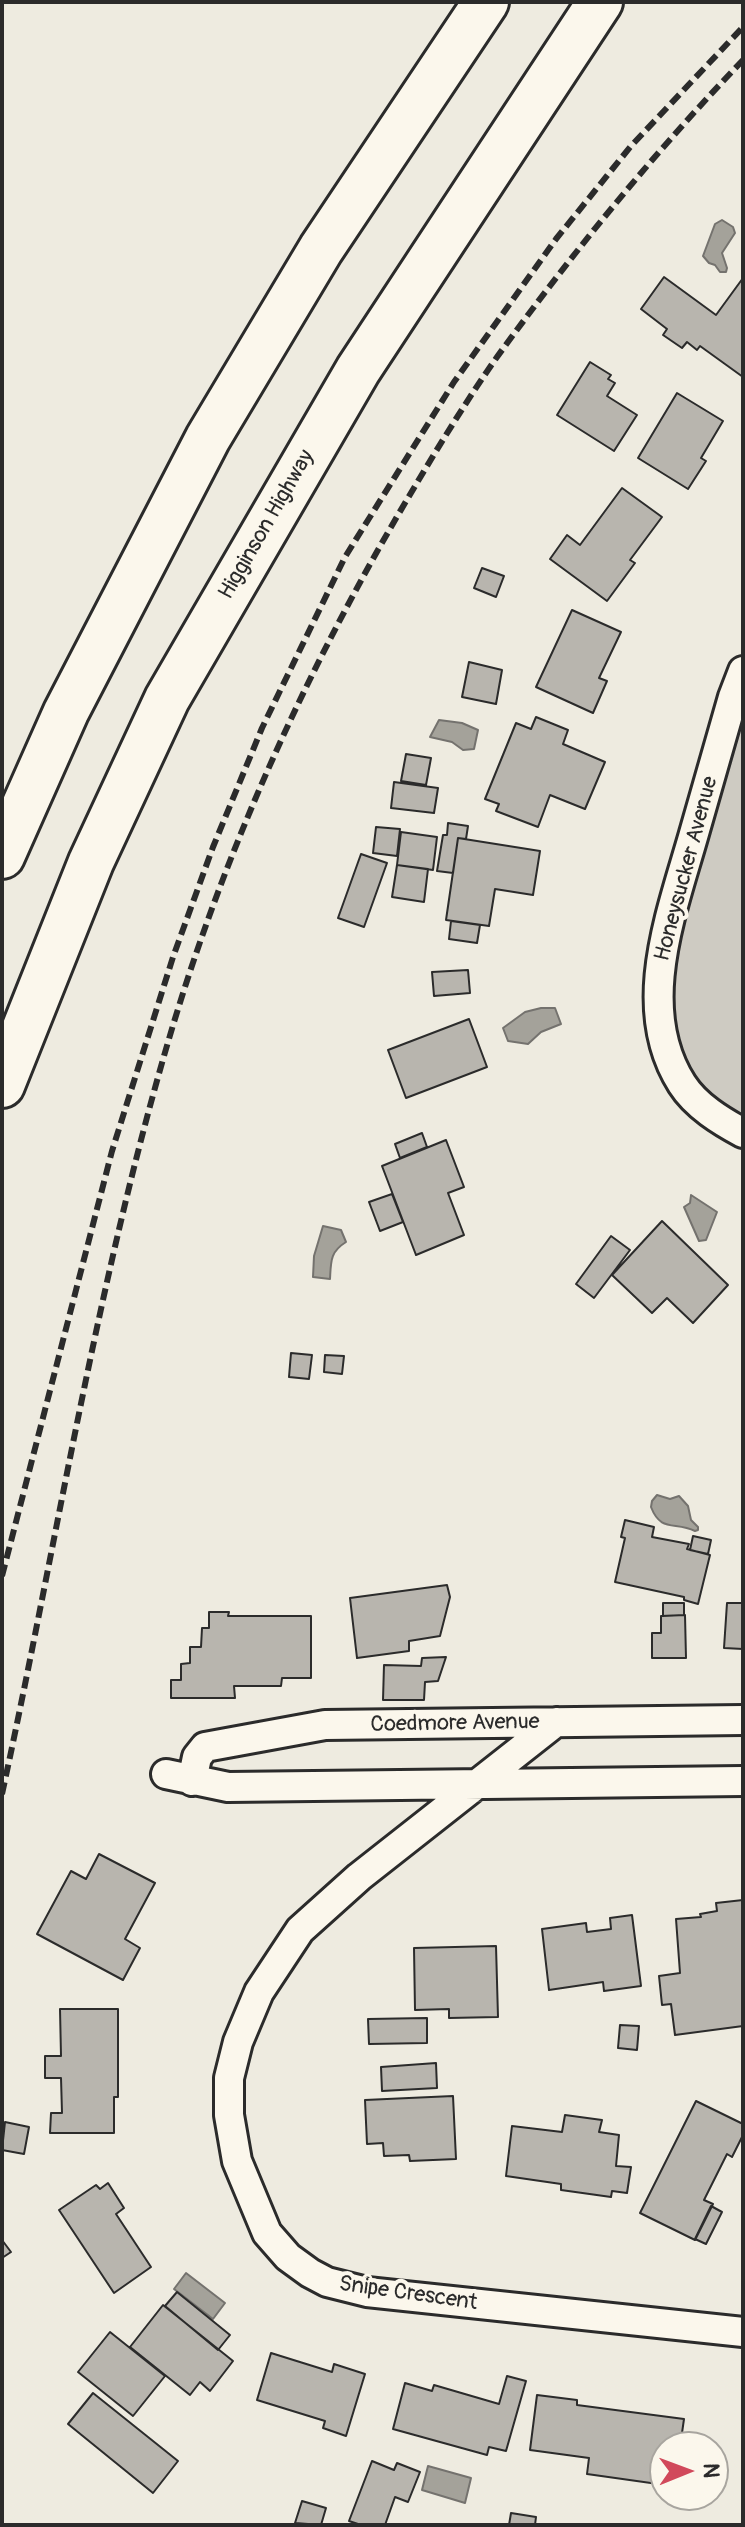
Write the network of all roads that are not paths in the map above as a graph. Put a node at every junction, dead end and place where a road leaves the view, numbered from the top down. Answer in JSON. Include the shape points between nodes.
{"nodes":[{"id":1,"x":486,"y":2,"type":"edge"},
{"id":2,"x":600,"y":2,"type":"edge"},
{"id":3,"x":743,"y":671,"type":"edge"},
{"id":4,"x":2,"y":856,"type":"edge"},
{"id":5,"x":2,"y":1085,"type":"edge"},
{"id":6,"x":743,"y":1133,"type":"edge"},
{"id":7,"x":743,"y":1720,"type":"edge"},
{"id":8,"x":556,"y":1722,"type":"junction"},
{"id":9,"x":743,"y":1781,"type":"edge"},
{"id":10,"x":477,"y":1784,"type":"junction"},
{"id":11,"x":743,"y":2332,"type":"edge"}],
"edges":[{"from":1,"to":4,"type":"highway","via":[[321,249],[208,438],[66,712]]},
{"from":2,"to":5,"type":"highway","name":"Higginson Highway","via":[[358,370],[167,699],[91,862]]},
{"from":3,"to":6,"type":"street","name":"Honeysucker Avenue","via":[[671,915],[660,965],[659,1007],[665,1050],[683,1086],[713,1116]]},
{"from":7,"to":8,"type":"street","name":"Coedmore Avenue"},
{"from":8,"to":10,"type":"street","name":"Snipe Crescent"},
{"from":8,"to":10,"type":"street","name":"Coedmore Avenue","via":[[325,1725],[205,1747],[179,1777],[239,1787]]},
{"from":9,"to":10,"type":"street"},
{"from":10,"to":11,"type":"street","name":"Snipe Crescent","via":[[300,1930],[259,1992],[229,2078],[229,2115],[237,2161],[267,2233],[310,2273],[356,2290]]}]}
